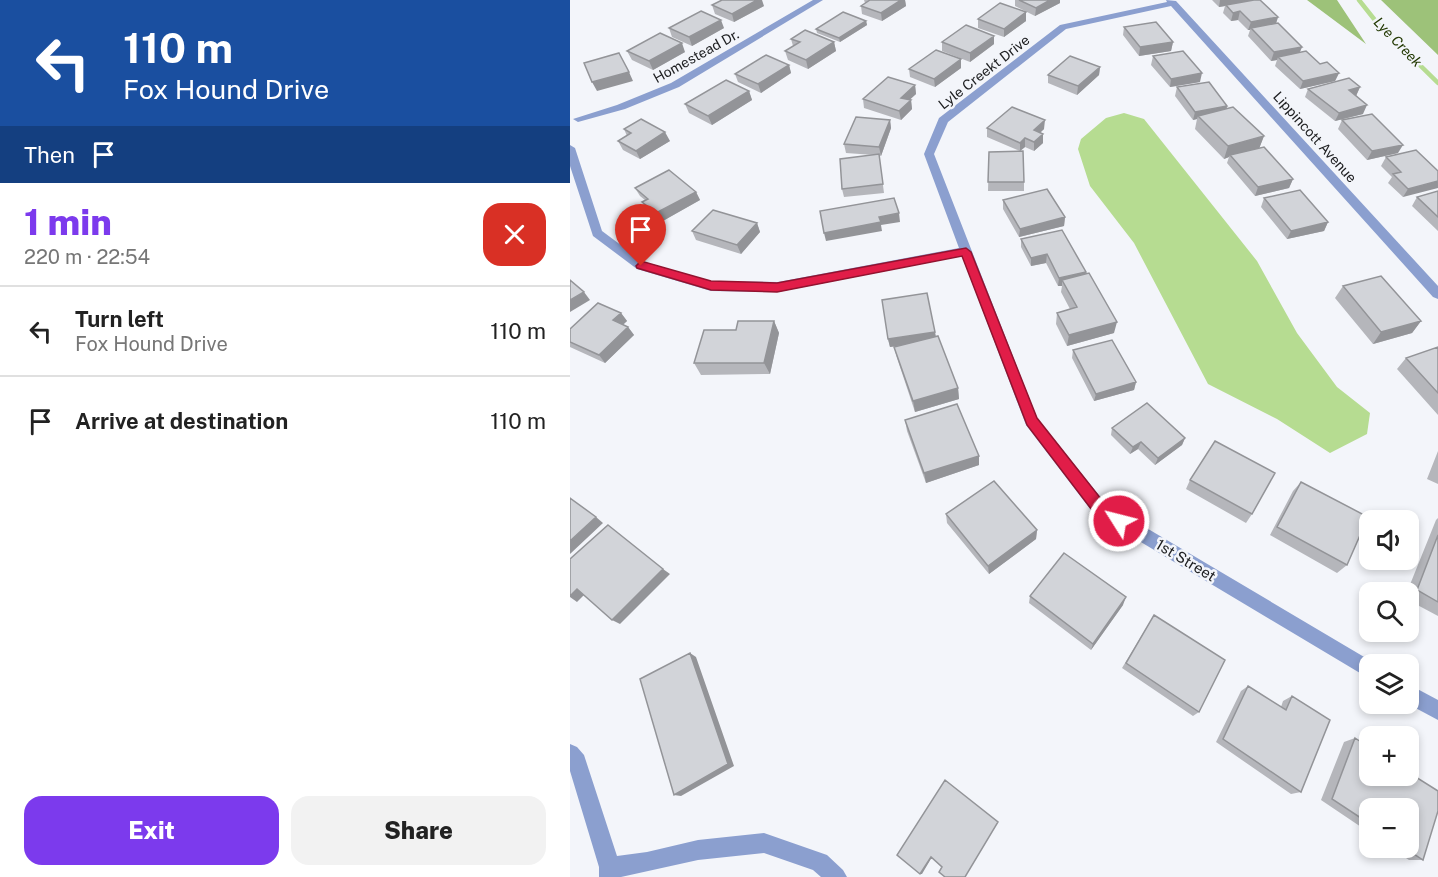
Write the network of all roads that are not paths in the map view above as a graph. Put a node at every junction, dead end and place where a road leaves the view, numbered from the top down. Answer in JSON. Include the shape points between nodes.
{"nodes":[{"id":1,"x":819,"y":0,"type":"edge"},
{"id":2,"x":1171,"y":2,"type":"edge"},
{"id":3,"x":578,"y":119,"type":"dead end"},
{"id":4,"x":570,"y":148,"type":"edge"},
{"id":5,"x":966,"y":252,"type":"junction"},
{"id":6,"x":1438,"y":294,"type":"edge"},
{"id":7,"x":1359,"y":663,"type":"edge"},
{"id":8,"x":1419,"y":700,"type":"edge"},
{"id":9,"x":1438,"y":711,"type":"edge"},
{"id":10,"x":570,"y":754,"type":"edge"},
{"id":11,"x":610,"y":872,"type":"edge"},
{"id":12,"x":836,"y":877,"type":"edge"}],
"edges":[{"from":1,"to":3,"type":"street","name":"Homestead Dr.","via":[[675,85]]},
{"from":2,"to":5,"type":"street","name":"Lyle Creekt Drive","via":[[1063,27],[944,120],[929,154]]},
{"from":2,"to":6,"type":"street","name":"Lippincott Avenue"},
{"from":4,"to":5,"type":"street","via":[[597,233],[641,266],[711,286],[777,287]]},
{"from":5,"to":7,"type":"street","name":"1st Street","via":[[1031,421],[1100,509]]},
{"from":8,"to":9,"type":"street"},
{"from":10,"to":11,"type":"street","via":[[577,762]]},
{"from":11,"to":12,"type":"street","via":[[698,850],[764,843],[820,862]]}]}
